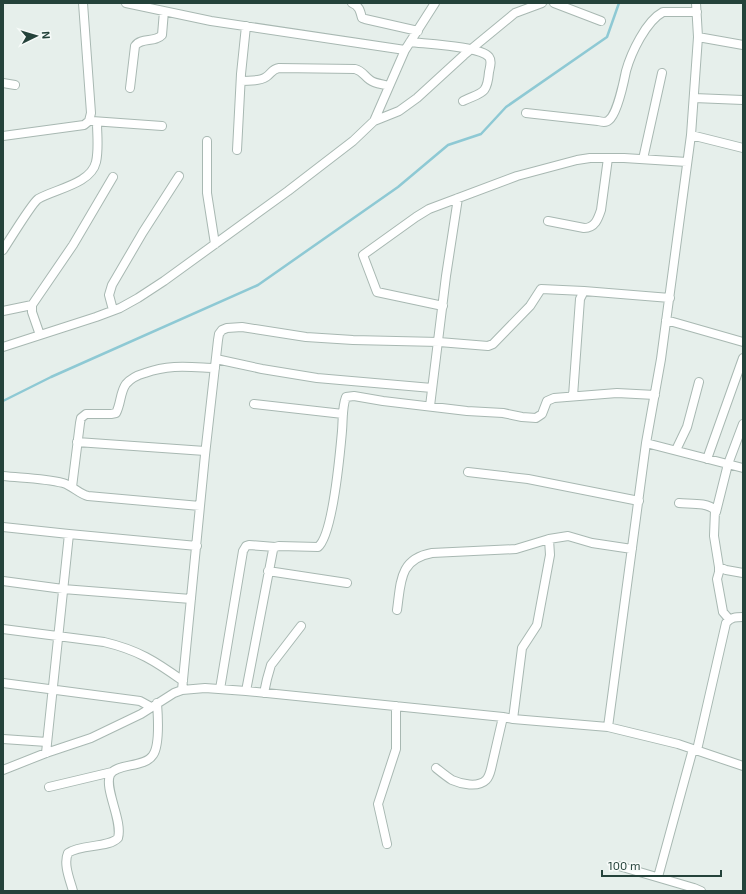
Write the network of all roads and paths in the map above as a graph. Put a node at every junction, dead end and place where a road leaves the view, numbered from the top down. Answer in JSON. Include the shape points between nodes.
{"nodes":[{"id":1,"x":83,"y":3,"type":"edge"},
{"id":2,"x":126,"y":3,"type":"edge"},
{"id":3,"x":352,"y":3,"type":"edge"},
{"id":4,"x":434,"y":3,"type":"edge"},
{"id":5,"x":542,"y":3,"type":"edge"},
{"id":6,"x":554,"y":3,"type":"edge"},
{"id":7,"x":696,"y":3,"type":"edge"},
{"id":8,"x":164,"y":11,"type":"junction"},
{"id":9,"x":697,"y":12,"type":"junction"},
{"id":10,"x":601,"y":21,"type":"dead end"},
{"id":11,"x":246,"y":26,"type":"junction"},
{"id":12,"x":418,"y":30,"type":"junction"},
{"id":13,"x":698,"y":37,"type":"junction"},
{"id":14,"x":410,"y":42,"type":"junction"},
{"id":15,"x":743,"y":45,"type":"edge"},
{"id":16,"x":471,"y":49,"type":"junction"},
{"id":17,"x":405,"y":50,"type":"junction"},
{"id":18,"x":662,"y":73,"type":"dead end"},
{"id":19,"x":240,"y":81,"type":"junction"},
{"id":20,"x":3,"y":83,"type":"edge"},
{"id":21,"x":15,"y":85,"type":"dead end"},
{"id":22,"x":389,"y":86,"type":"junction"},
{"id":23,"x":130,"y":88,"type":"dead end"},
{"id":24,"x":694,"y":98,"type":"junction"},
{"id":25,"x":743,"y":100,"type":"edge"},
{"id":26,"x":463,"y":101,"type":"dead end"},
{"id":27,"x":526,"y":113,"type":"dead end"},
{"id":28,"x":93,"y":121,"type":"junction"},
{"id":29,"x":374,"y":121,"type":"junction"},
{"id":30,"x":162,"y":126,"type":"dead end"},
{"id":31,"x":3,"y":136,"type":"edge"},
{"id":32,"x":691,"y":136,"type":"junction"},
{"id":33,"x":207,"y":141,"type":"dead end"},
{"id":34,"x":743,"y":148,"type":"edge"},
{"id":35,"x":237,"y":150,"type":"dead end"},
{"id":36,"x":608,"y":158,"type":"junction"},
{"id":37,"x":643,"y":159,"type":"junction"},
{"id":38,"x":687,"y":162,"type":"junction"},
{"id":39,"x":179,"y":176,"type":"dead end"},
{"id":40,"x":113,"y":177,"type":"dead end"},
{"id":41,"x":458,"y":198,"type":"junction"},
{"id":42,"x":548,"y":221,"type":"dead end"},
{"id":43,"x":215,"y":244,"type":"junction"},
{"id":44,"x":3,"y":250,"type":"edge"},
{"id":45,"x":584,"y":291,"type":"junction"},
{"id":46,"x":670,"y":298,"type":"junction"},
{"id":47,"x":32,"y":305,"type":"junction"},
{"id":48,"x":443,"y":306,"type":"junction"},
{"id":49,"x":113,"y":310,"type":"junction"},
{"id":50,"x":3,"y":311,"type":"edge"},
{"id":51,"x":666,"y":320,"type":"junction"},
{"id":52,"x":40,"y":335,"type":"junction"},
{"id":53,"x":439,"y":342,"type":"junction"},
{"id":54,"x":743,"y":342,"type":"edge"},
{"id":55,"x":3,"y":347,"type":"edge"},
{"id":56,"x":743,"y":358,"type":"edge"},
{"id":57,"x":216,"y":359,"type":"junction"},
{"id":58,"x":215,"y":368,"type":"junction"},
{"id":59,"x":699,"y":382,"type":"dead end"},
{"id":60,"x":432,"y":388,"type":"junction"},
{"id":61,"x":655,"y":395,"type":"junction"},
{"id":62,"x":573,"y":396,"type":"junction"},
{"id":63,"x":254,"y":404,"type":"dead end"},
{"id":64,"x":430,"y":406,"type":"junction"},
{"id":65,"x":343,"y":414,"type":"junction"},
{"id":66,"x":743,"y":424,"type":"edge"},
{"id":67,"x":77,"y":442,"type":"junction"},
{"id":68,"x":646,"y":443,"type":"junction"},
{"id":69,"x":676,"y":450,"type":"junction"},
{"id":70,"x":205,"y":452,"type":"junction"},
{"id":71,"x":707,"y":459,"type":"junction"},
{"id":72,"x":728,"y":464,"type":"junction"},
{"id":73,"x":743,"y":468,"type":"edge"},
{"id":74,"x":468,"y":472,"type":"dead end"},
{"id":75,"x":3,"y":476,"type":"edge"},
{"id":76,"x":72,"y":487,"type":"junction"},
{"id":77,"x":638,"y":501,"type":"junction"},
{"id":78,"x":679,"y":503,"type":"dead end"},
{"id":79,"x":200,"y":506,"type":"junction"},
{"id":80,"x":716,"y":512,"type":"junction"},
{"id":81,"x":3,"y":527,"type":"edge"},
{"id":82,"x":69,"y":534,"type":"junction"},
{"id":83,"x":549,"y":539,"type":"junction"},
{"id":84,"x":197,"y":546,"type":"junction"},
{"id":85,"x":275,"y":547,"type":"junction"},
{"id":86,"x":632,"y":549,"type":"junction"},
{"id":87,"x":719,"y":567,"type":"junction"},
{"id":88,"x":268,"y":571,"type":"junction"},
{"id":89,"x":743,"y":573,"type":"edge"},
{"id":90,"x":3,"y":581,"type":"edge"},
{"id":91,"x":346,"y":583,"type":"dead end"},
{"id":92,"x":63,"y":589,"type":"junction"},
{"id":93,"x":191,"y":600,"type":"junction"},
{"id":94,"x":397,"y":610,"type":"dead end"},
{"id":95,"x":743,"y":617,"type":"edge"},
{"id":96,"x":729,"y":619,"type":"junction"},
{"id":97,"x":301,"y":626,"type":"dead end"},
{"id":98,"x":3,"y":629,"type":"edge"},
{"id":99,"x":58,"y":636,"type":"junction"},
{"id":100,"x":183,"y":681,"type":"junction"},
{"id":101,"x":3,"y":683,"type":"edge"},
{"id":102,"x":52,"y":689,"type":"junction"},
{"id":103,"x":220,"y":689,"type":"junction"},
{"id":104,"x":182,"y":690,"type":"junction"},
{"id":105,"x":246,"y":691,"type":"junction"},
{"id":106,"x":264,"y":693,"type":"junction"},
{"id":107,"x":154,"y":706,"type":"junction"},
{"id":108,"x":396,"y":706,"type":"junction"},
{"id":109,"x":503,"y":717,"type":"junction"},
{"id":110,"x":513,"y":719,"type":"junction"},
{"id":111,"x":608,"y":727,"type":"junction"},
{"id":112,"x":3,"y":739,"type":"edge"},
{"id":113,"x":47,"y":742,"type":"junction"},
{"id":114,"x":695,"y":750,"type":"junction"},
{"id":115,"x":46,"y":753,"type":"junction"},
{"id":116,"x":743,"y":766,"type":"edge"},
{"id":117,"x":436,"y":768,"type":"dead end"},
{"id":118,"x":3,"y":770,"type":"edge"},
{"id":119,"x":112,"y":772,"type":"junction"},
{"id":120,"x":48,"y":787,"type":"dead end"},
{"id":121,"x":387,"y":844,"type":"dead end"},
{"id":122,"x":619,"y":866,"type":"dead end"},
{"id":123,"x":658,"y":877,"type":"junction"},
{"id":124,"x":73,"y":891,"type":"edge"},
{"id":125,"x":701,"y":891,"type":"edge"}],
"edges":[{"from":1,"to":28,"type":"street"},
{"from":2,"to":8,"type":"street"},
{"from":3,"to":12,"type":"street","via":[[360,9],[362,18]]},
{"from":4,"to":12,"type":"street"},
{"from":5,"to":16,"type":"street","via":[[515,13]]},
{"from":6,"to":10,"type":"street"},
{"from":7,"to":9,"type":"street"},
{"from":8,"to":11,"type":"street"},
{"from":8,"to":23,"type":"street","via":[[162,35],[141,41],[135,46]]},
{"from":9,"to":13,"type":"street"},
{"from":9,"to":27,"type":"street","via":[[662,12],[650,22],[632,55],[614,113],[609,121]]},
{"from":11,"to":17,"type":"street"},
{"from":11,"to":19,"type":"street"},
{"from":12,"to":14,"type":"street"},
{"from":13,"to":15,"type":"street"},
{"from":13,"to":24,"type":"street"},
{"from":14,"to":16,"type":"street"},
{"from":14,"to":17,"type":"street"},
{"from":16,"to":26,"type":"street","via":[[484,53],[490,59],[488,85],[483,92]]},
{"from":16,"to":29,"type":"street","via":[[417,98],[398,111]]},
{"from":17,"to":22,"type":"street"},
{"from":18,"to":37,"type":"street"},
{"from":19,"to":22,"type":"street","via":[[260,80],[279,68],[355,69],[360,70],[373,82]]},
{"from":19,"to":35,"type":"street"},
{"from":20,"to":21,"type":"street"},
{"from":22,"to":29,"type":"street"},
{"from":24,"to":25,"type":"street"},
{"from":24,"to":32,"type":"street"},
{"from":28,"to":30,"type":"street"},
{"from":28,"to":31,"type":"street","via":[[84,125]]},
{"from":28,"to":44,"type":"street","via":[[96,158],[92,172],[37,199]]},
{"from":29,"to":43,"type":"street","via":[[348,146]]},
{"from":32,"to":34,"type":"street"},
{"from":32,"to":38,"type":"street"},
{"from":33,"to":43,"type":"street","via":[[208,198]]},
{"from":36,"to":37,"type":"street"},
{"from":36,"to":41,"type":"street","via":[[590,158],[560,164],[517,176]]},
{"from":36,"to":42,"type":"street","via":[[601,210],[594,225],[584,228]]},
{"from":37,"to":38,"type":"street"},
{"from":38,"to":46,"type":"street"},
{"from":39,"to":49,"type":"street","via":[[112,285],[109,295]]},
{"from":40,"to":47,"type":"street","via":[[73,245]]},
{"from":41,"to":48,"type":"street"},
{"from":41,"to":48,"type":"street","via":[[429,209],[363,255],[377,292]]},
{"from":43,"to":49,"type":"street","via":[[138,298]]},
{"from":45,"to":46,"type":"street"},
{"from":45,"to":53,"type":"street","via":[[541,289],[530,306],[488,346]]},
{"from":45,"to":62,"type":"street","via":[[580,298]]},
{"from":46,"to":51,"type":"street"},
{"from":47,"to":50,"type":"street"},
{"from":47,"to":52,"type":"street"},
{"from":48,"to":53,"type":"street"},
{"from":49,"to":52,"type":"street"},
{"from":51,"to":54,"type":"street"},
{"from":51,"to":61,"type":"street"},
{"from":52,"to":55,"type":"street"},
{"from":53,"to":57,"type":"street","via":[[306,337],[242,327],[227,328],[219,334]]},
{"from":53,"to":60,"type":"street"},
{"from":56,"to":71,"type":"street"},
{"from":57,"to":58,"type":"street"},
{"from":57,"to":60,"type":"street","via":[[317,378]]},
{"from":58,"to":67,"type":"street","via":[[167,367],[131,379],[123,389],[116,413],[91,413],[81,418]]},
{"from":58,"to":70,"type":"street"},
{"from":59,"to":69,"type":"street","via":[[687,427]]},
{"from":60,"to":64,"type":"street"},
{"from":61,"to":62,"type":"street","via":[[617,393]]},
{"from":61,"to":68,"type":"street"},
{"from":62,"to":64,"type":"street","via":[[550,399],[542,414],[536,418]]},
{"from":63,"to":65,"type":"street"},
{"from":64,"to":65,"type":"street","via":[[349,396],[344,401]]},
{"from":65,"to":85,"type":"street","via":[[339,461],[325,539],[318,547]]},
{"from":66,"to":72,"type":"street"},
{"from":67,"to":70,"type":"street"},
{"from":67,"to":76,"type":"street"},
{"from":68,"to":69,"type":"street"},
{"from":68,"to":77,"type":"street"},
{"from":69,"to":71,"type":"street"},
{"from":70,"to":79,"type":"street"},
{"from":71,"to":72,"type":"street"},
{"from":72,"to":73,"type":"street"},
{"from":72,"to":80,"type":"street"},
{"from":74,"to":77,"type":"street","via":[[528,480]]},
{"from":75,"to":76,"type":"street","via":[[48,480]]},
{"from":76,"to":79,"type":"street","via":[[82,495],[88,496]]},
{"from":77,"to":86,"type":"street"},
{"from":78,"to":80,"type":"street","via":[[712,507]]},
{"from":79,"to":84,"type":"street"},
{"from":80,"to":87,"type":"street","via":[[714,536]]},
{"from":81,"to":82,"type":"street"},
{"from":82,"to":84,"type":"street"},
{"from":82,"to":92,"type":"street"},
{"from":83,"to":86,"type":"street","via":[[568,536],[592,543]]},
{"from":83,"to":94,"type":"street","via":[[516,549],[432,553],[416,557],[401,578]]},
{"from":83,"to":110,"type":"street","via":[[550,556],[537,625],[522,648]]},
{"from":84,"to":93,"type":"street"},
{"from":85,"to":88,"type":"street"},
{"from":85,"to":103,"type":"street","via":[[249,545],[243,551]]},
{"from":86,"to":111,"type":"street"},
{"from":87,"to":89,"type":"street"},
{"from":87,"to":96,"type":"street","via":[[717,578],[723,612]]},
{"from":88,"to":91,"type":"street"},
{"from":88,"to":105,"type":"street"},
{"from":90,"to":92,"type":"street"},
{"from":92,"to":93,"type":"street"},
{"from":92,"to":99,"type":"street"},
{"from":93,"to":100,"type":"street"},
{"from":95,"to":96,"type":"street"},
{"from":96,"to":114,"type":"street"},
{"from":97,"to":106,"type":"street","via":[[271,665]]},
{"from":98,"to":99,"type":"street"},
{"from":99,"to":100,"type":"street","via":[[104,642],[131,649],[153,660]]},
{"from":99,"to":102,"type":"street"},
{"from":100,"to":104,"type":"street"},
{"from":101,"to":102,"type":"street"},
{"from":102,"to":107,"type":"street","via":[[140,701]]},
{"from":102,"to":113,"type":"street"},
{"from":103,"to":104,"type":"street"},
{"from":103,"to":105,"type":"street"},
{"from":104,"to":107,"type":"street"},
{"from":105,"to":106,"type":"street"},
{"from":106,"to":108,"type":"street"},
{"from":107,"to":115,"type":"street","via":[[91,738]]},
{"from":107,"to":119,"type":"street","via":[[158,732],[153,756],[143,763]]},
{"from":108,"to":109,"type":"street"},
{"from":108,"to":121,"type":"street","via":[[396,749],[378,804]]},
{"from":109,"to":110,"type":"street"},
{"from":109,"to":117,"type":"street","via":[[490,775],[486,780],[477,784],[458,782]]},
{"from":110,"to":111,"type":"street"},
{"from":111,"to":114,"type":"street"},
{"from":112,"to":113,"type":"street"},
{"from":113,"to":115,"type":"street"},
{"from":114,"to":116,"type":"street"},
{"from":114,"to":123,"type":"street"},
{"from":115,"to":118,"type":"street"},
{"from":119,"to":120,"type":"street"},
{"from":119,"to":124,"type":"street","via":[[109,781],[118,824],[118,838],[112,842],[68,853],[66,858]]},
{"from":122,"to":123,"type":"street"},
{"from":123,"to":125,"type":"street"}]}
